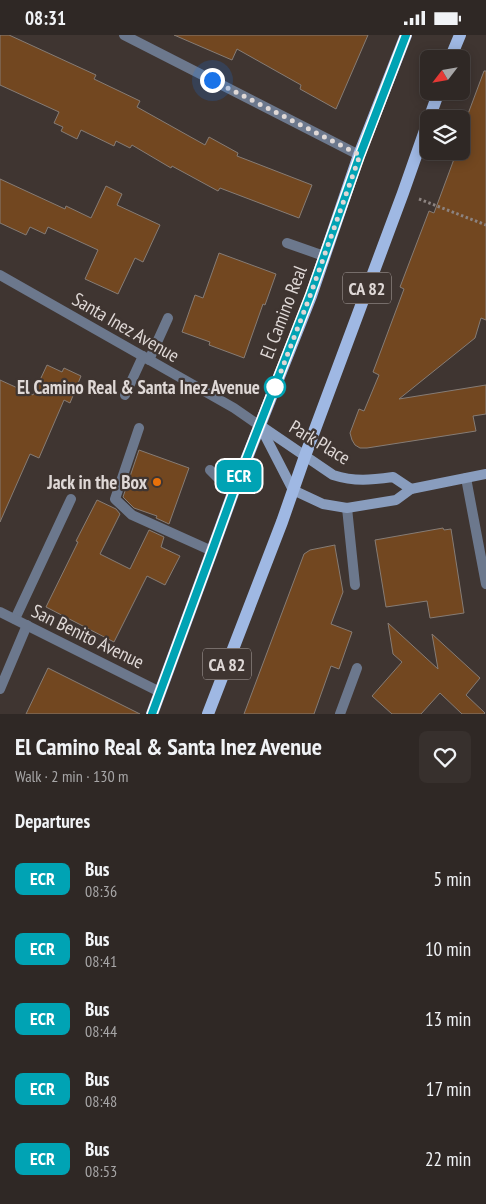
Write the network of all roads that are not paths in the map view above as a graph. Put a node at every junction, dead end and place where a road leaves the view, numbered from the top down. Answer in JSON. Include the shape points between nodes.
{"nodes":[{"id":1,"x":124,"y":35,"type":"edge"},
{"id":2,"x":406,"y":35,"type":"edge"},
{"id":3,"x":460,"y":35,"type":"edge"},
{"id":4,"x":454,"y":50,"type":"edge"},
{"id":5,"x":420,"y":145,"type":"edge"},
{"id":6,"x":360,"y":155,"type":"junction"},
{"id":7,"x":287,"y":243,"type":"dead end"},
{"id":8,"x":324,"y":256,"type":"junction"},
{"id":9,"x":0,"y":275,"type":"edge"},
{"id":10,"x":168,"y":318,"type":"dead end"},
{"id":11,"x":146,"y":358,"type":"junction"},
{"id":12,"x":125,"y":395,"type":"dead end"},
{"id":13,"x":260,"y":425,"type":"junction"},
{"id":14,"x":138,"y":428,"type":"dead end"},
{"id":15,"x":305,"y":456,"type":"junction"},
{"id":16,"x":210,"y":470,"type":"dead end"},
{"id":17,"x":486,"y":474,"type":"edge"},
{"id":18,"x":466,"y":478,"type":"junction"},
{"id":19,"x":411,"y":489,"type":"junction"},
{"id":20,"x":293,"y":490,"type":"junction"},
{"id":21,"x":233,"y":493,"type":"junction"},
{"id":22,"x":71,"y":499,"type":"dead end"},
{"id":23,"x":347,"y":508,"type":"junction"},
{"id":24,"x":212,"y":551,"type":"junction"},
{"id":25,"x":355,"y":585,"type":"dead end"},
{"id":26,"x":486,"y":585,"type":"edge"},
{"id":27,"x":0,"y":612,"type":"edge"},
{"id":28,"x":15,"y":619,"type":"junction"},
{"id":29,"x":27,"y":625,"type":"junction"},
{"id":30,"x":357,"y":668,"type":"dead end"},
{"id":31,"x":0,"y":689,"type":"edge"},
{"id":32,"x":160,"y":692,"type":"junction"},
{"id":33,"x":152,"y":714,"type":"edge"},
{"id":34,"x":208,"y":714,"type":"edge"},
{"id":35,"x":340,"y":714,"type":"edge"}],
"edges":[{"from":1,"to":6,"type":"street"},
{"from":2,"to":6,"type":"main road","name":"El Camino Real","number":"CA 82"},
{"from":3,"to":4,"type":"main road"},
{"from":5,"to":15,"type":"main road","number":"CA 82"},
{"from":6,"to":8,"type":"main road","name":"El Camino Real","number":"CA 82"},
{"from":7,"to":8,"type":"street"},
{"from":8,"to":13,"type":"main road","name":"El Camino Real","number":"CA 82"},
{"from":9,"to":11,"type":"street","name":"Santa Inez Avenue"},
{"from":10,"to":11,"type":"street"},
{"from":11,"to":12,"type":"street"},
{"from":11,"to":13,"type":"street","name":"Santa Inez Avenue"},
{"from":13,"to":15,"type":"main road","name":"Park Place"},
{"from":13,"to":20,"type":"main road","name":"Park Place"},
{"from":13,"to":21,"type":"main road","name":"El Camino Real","number":"CA 82"},
{"from":14,"to":24,"type":"street","via":[[115,499],[132,515]]},
{"from":15,"to":19,"type":"main road","name":"Park Place","via":[[334,475],[367,480],[393,477]]},
{"from":15,"to":20,"type":"main road","number":"CA 82"},
{"from":16,"to":21,"type":"street"},
{"from":17,"to":18,"type":"main road"},
{"from":18,"to":19,"type":"main road"},
{"from":18,"to":26,"type":"street"},
{"from":19,"to":23,"type":"main road","via":[[396,501]]},
{"from":20,"to":23,"type":"main road","via":[[323,504]]},
{"from":20,"to":34,"type":"main road","number":"CA 82"},
{"from":21,"to":24,"type":"main road","name":"El Camino Real","number":"CA 82"},
{"from":22,"to":28,"type":"street"},
{"from":23,"to":25,"type":"street"},
{"from":24,"to":32,"type":"main road","name":"El Camino Real","number":"CA 82"},
{"from":27,"to":28,"type":"street","name":"San Benito Avenue"},
{"from":28,"to":29,"type":"street","name":"San Benito Avenue"},
{"from":29,"to":31,"type":"street"},
{"from":29,"to":32,"type":"street","name":"San Benito Avenue"},
{"from":30,"to":35,"type":"street"},
{"from":32,"to":33,"type":"main road","name":"El Camino Real","number":"CA 82"}]}
